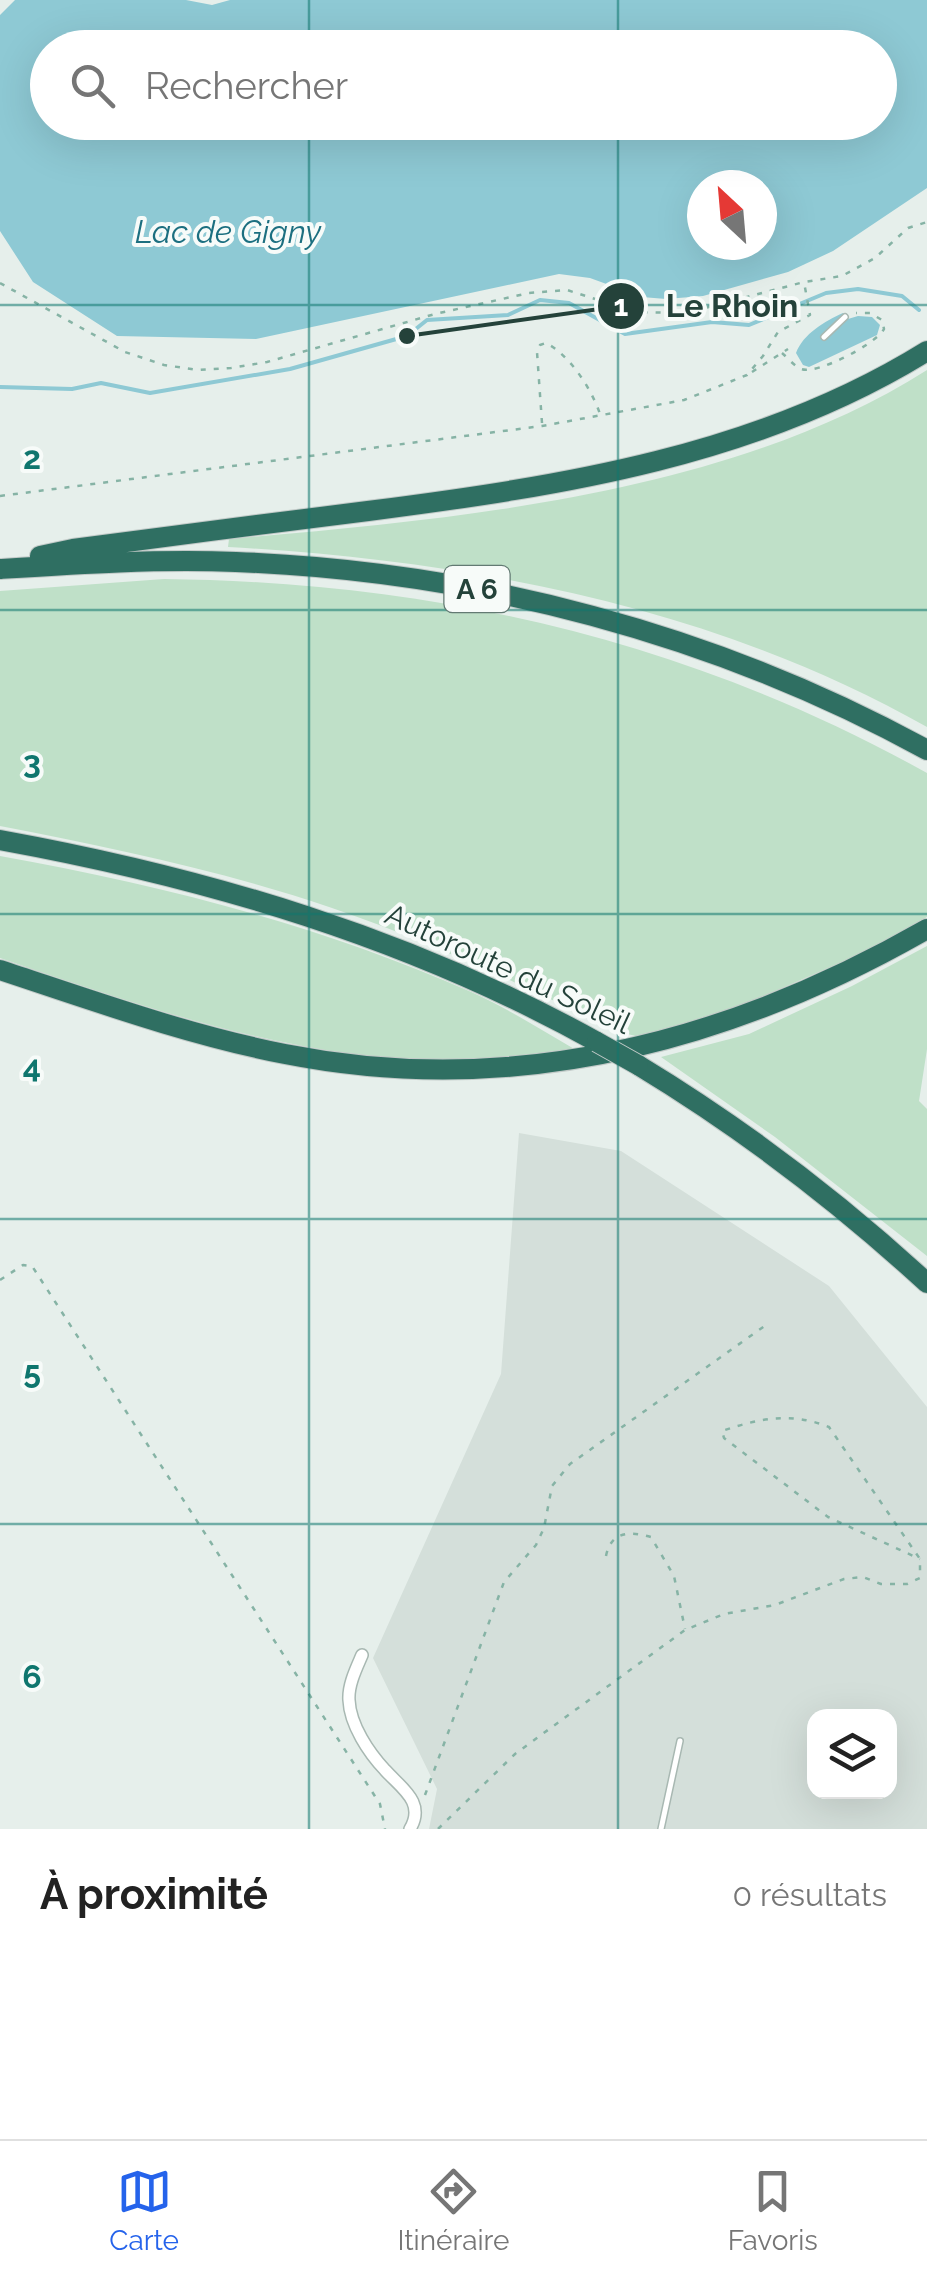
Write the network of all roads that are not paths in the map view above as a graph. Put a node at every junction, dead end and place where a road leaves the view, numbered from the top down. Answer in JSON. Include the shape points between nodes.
{"nodes":[{"id":1,"x":845,"y":317,"type":"road end"},
{"id":2,"x":824,"y":337,"type":"dead end"},
{"id":3,"x":927,"y":350,"type":"edge"},
{"id":4,"x":0,"y":567,"type":"edge"},
{"id":5,"x":927,"y":750,"type":"edge"},
{"id":6,"x":0,"y":840,"type":"edge"},
{"id":7,"x":927,"y":929,"type":"edge"},
{"id":8,"x":0,"y":970,"type":"edge"},
{"id":9,"x":927,"y":1283,"type":"edge"},
{"id":10,"x":362,"y":1654,"type":"dead end"},
{"id":11,"x":680,"y":1742,"type":"dead end"},
{"id":12,"x":410,"y":1829,"type":"edge"},
{"id":13,"x":661,"y":1829,"type":"edge"}],
"edges":[{"from":1,"to":2,"type":"lane"},
{"from":3,"to":4,"type":"highway","via":[[764,430],[626,470],[73,549]]},
{"from":4,"to":5,"type":"highway","number":"A 6","via":[[238,562],[480,590],[704,650]]},
{"from":6,"to":9,"type":"highway","name":"Autoroute du Soleil","bridge":true,"via":[[154,872],[322,920],[458,973],[597,1042],[727,1122]]},
{"from":7,"to":8,"type":"highway","via":[[794,996],[692,1034],[586,1058],[477,1070],[368,1066],[273,1052]]},
{"from":10,"to":12,"type":"street","via":[[350,1709],[363,1741],[408,1792],[415,1808]]},
{"from":11,"to":13,"type":"lane"}]}
